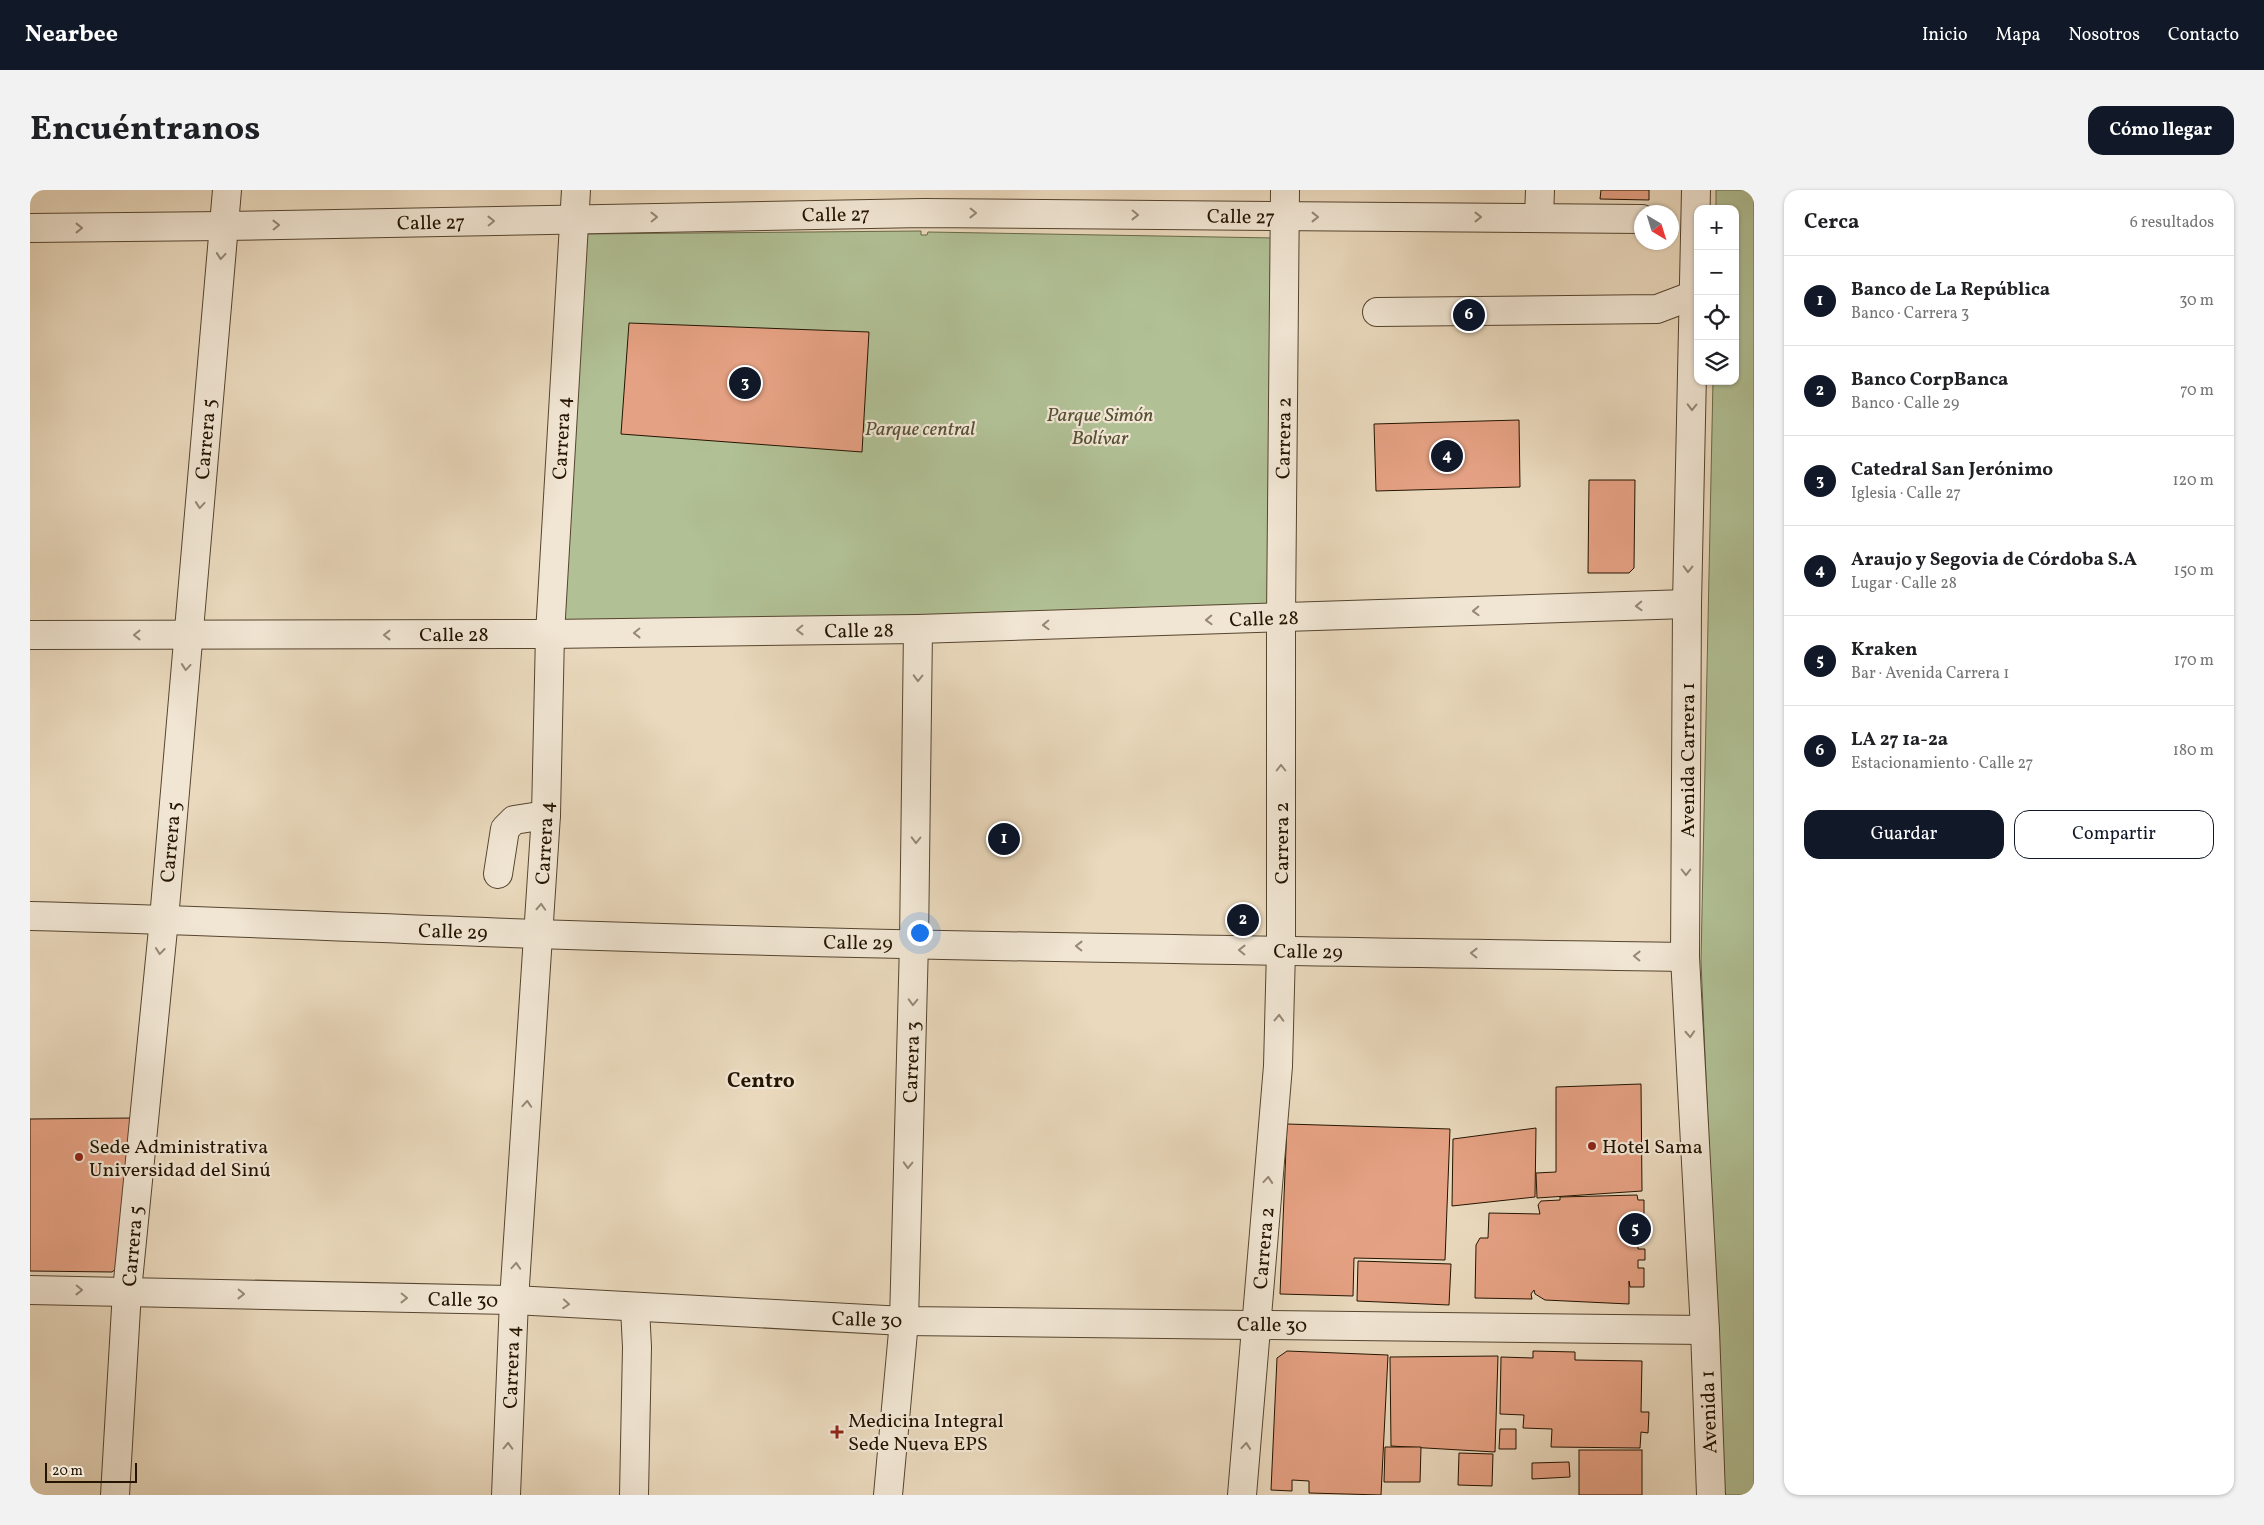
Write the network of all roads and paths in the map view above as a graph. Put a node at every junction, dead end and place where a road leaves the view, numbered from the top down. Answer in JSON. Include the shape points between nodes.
{"nodes":[{"id":1,"x":227,"y":190,"type":"edge"},
{"id":2,"x":576,"y":190,"type":"edge"},
{"id":3,"x":1285,"y":190,"type":"edge"},
{"id":4,"x":1540,"y":190,"type":"edge"},
{"id":5,"x":1696,"y":190,"type":"edge"},
{"id":6,"x":924,"y":201,"type":"edge"},
{"id":7,"x":1284,"y":217,"type":"junction"},
{"id":8,"x":1539,"y":218,"type":"junction"},
{"id":9,"x":1683,"y":218,"type":"edge"},
{"id":10,"x":574,"y":219,"type":"junction"},
{"id":11,"x":1634,"y":219,"type":"edge"},
{"id":12,"x":223,"y":226,"type":"junction"},
{"id":13,"x":30,"y":228,"type":"edge"},
{"id":14,"x":1694,"y":295,"type":"junction"},
{"id":15,"x":1377,"y":312,"type":"dead end"},
{"id":16,"x":1687,"y":604,"type":"junction"},
{"id":17,"x":1281,"y":618,"type":"junction"},
{"id":18,"x":918,"y":629,"type":"junction"},
{"id":19,"x":550,"y":634,"type":"junction"},
{"id":20,"x":30,"y":635,"type":"edge"},
{"id":21,"x":189,"y":635,"type":"junction"},
{"id":22,"x":546,"y":816,"type":"junction"},
{"id":23,"x":498,"y":874,"type":"dead end"},
{"id":24,"x":30,"y":916,"type":"edge"},
{"id":25,"x":164,"y":919,"type":"junction"},
{"id":26,"x":539,"y":934,"type":"junction"},
{"id":27,"x":914,"y":943,"type":"junction"},
{"id":28,"x":1281,"y":950,"type":"junction"},
{"id":29,"x":1686,"y":957,"type":"junction"},
{"id":30,"x":30,"y":1290,"type":"edge"},
{"id":31,"x":127,"y":1291,"type":"junction"},
{"id":32,"x":514,"y":1300,"type":"junction"},
{"id":33,"x":636,"y":1308,"type":"junction"},
{"id":34,"x":904,"y":1321,"type":"junction"},
{"id":35,"x":1257,"y":1324,"type":"junction"},
{"id":36,"x":1705,"y":1330,"type":"junction"},
{"id":37,"x":115,"y":1495,"type":"edge"},
{"id":38,"x":506,"y":1495,"type":"edge"},
{"id":39,"x":634,"y":1495,"type":"edge"},
{"id":40,"x":888,"y":1495,"type":"edge"},
{"id":41,"x":1242,"y":1495,"type":"edge"},
{"id":42,"x":1711,"y":1495,"type":"edge"}],
"edges":[{"from":1,"to":12,"type":"street","name":"Carrera 5"},
{"from":2,"to":10,"type":"street","name":"Carrera 4"},
{"from":3,"to":7,"type":"street","name":"Carrera 2"},
{"from":4,"to":8,"type":"street"},
{"from":5,"to":9,"type":"street","name":"Avenida Carrera 1"},
{"from":6,"to":7,"type":"street","name":"Calle 27","one_way":true},
{"from":10,"to":6,"type":"street","name":"Calle 27","one_way":true},
{"from":7,"to":8,"type":"street","name":"Calle 27","one_way":true},
{"from":7,"to":17,"type":"street","name":"Carrera 2"},
{"from":8,"to":11,"type":"street","name":"Calle 27"},
{"from":9,"to":14,"type":"street","name":"Avenida Carrera 1"},
{"from":12,"to":10,"type":"street","name":"Calle 27","one_way":true},
{"from":10,"to":19,"type":"street","name":"Carrera 4"},
{"from":13,"to":12,"type":"street","name":"Calle 27","one_way":true},
{"from":12,"to":21,"type":"street","name":"Carrera 5","one_way":true},
{"from":14,"to":15,"type":"street","via":[[1657,309]]},
{"from":14,"to":16,"type":"street","name":"Avenida Carrera 1","one_way":true},
{"from":16,"to":17,"type":"street","name":"Calle 28","one_way":true},
{"from":16,"to":29,"type":"street","name":"Avenida Carrera 1","one_way":true},
{"from":17,"to":18,"type":"street","name":"Calle 28","one_way":true},
{"from":28,"to":17,"type":"street","name":"Carrera 2","one_way":true},
{"from":18,"to":19,"type":"street","name":"Calle 28","one_way":true},
{"from":18,"to":27,"type":"street","name":"Carrera 3","one_way":true},
{"from":19,"to":21,"type":"street","name":"Calle 28","one_way":true},
{"from":19,"to":22,"type":"street","name":"Carrera 4"},
{"from":21,"to":20,"type":"street","name":"Calle 28","one_way":true},
{"from":21,"to":25,"type":"street","name":"Carrera 5","one_way":true},
{"from":22,"to":23,"type":"street","via":[[514,820],[505,829]]},
{"from":26,"to":22,"type":"street","name":"Carrera 4","one_way":true},
{"from":24,"to":25,"type":"street","name":"Calle 29"},
{"from":25,"to":26,"type":"street","name":"Calle 29"},
{"from":25,"to":31,"type":"street","name":"Carrera 5","one_way":true},
{"from":26,"to":27,"type":"street","name":"Calle 29"},
{"from":32,"to":26,"type":"street","name":"Carrera 4","one_way":true},
{"from":28,"to":27,"type":"street","name":"Calle 29","one_way":true},
{"from":27,"to":34,"type":"street","name":"Carrera 3","one_way":true},
{"from":29,"to":28,"type":"street","name":"Calle 29","one_way":true},
{"from":35,"to":28,"type":"street","name":"Carrera 2","one_way":true,"via":[[1278,1066]]},
{"from":29,"to":36,"type":"street","name":"Avenida Carrera 1","one_way":true},
{"from":30,"to":31,"type":"street","name":"Calle 30","one_way":true},
{"from":31,"to":32,"type":"street","name":"Calle 30","one_way":true},
{"from":31,"to":37,"type":"street","name":"Carrera 5"},
{"from":32,"to":33,"type":"street","name":"Calle 30","one_way":true},
{"from":38,"to":32,"type":"street","name":"Carrera 4","one_way":true},
{"from":33,"to":34,"type":"street","name":"Calle 30"},
{"from":33,"to":39,"type":"street"},
{"from":34,"to":35,"type":"street","name":"Calle 30"},
{"from":34,"to":40,"type":"street","name":"Carrera 3"},
{"from":35,"to":36,"type":"street","name":"Calle 30"},
{"from":41,"to":35,"type":"street","name":"Carrera 2","one_way":true},
{"from":36,"to":42,"type":"street","name":"Avenida 1"}]}
